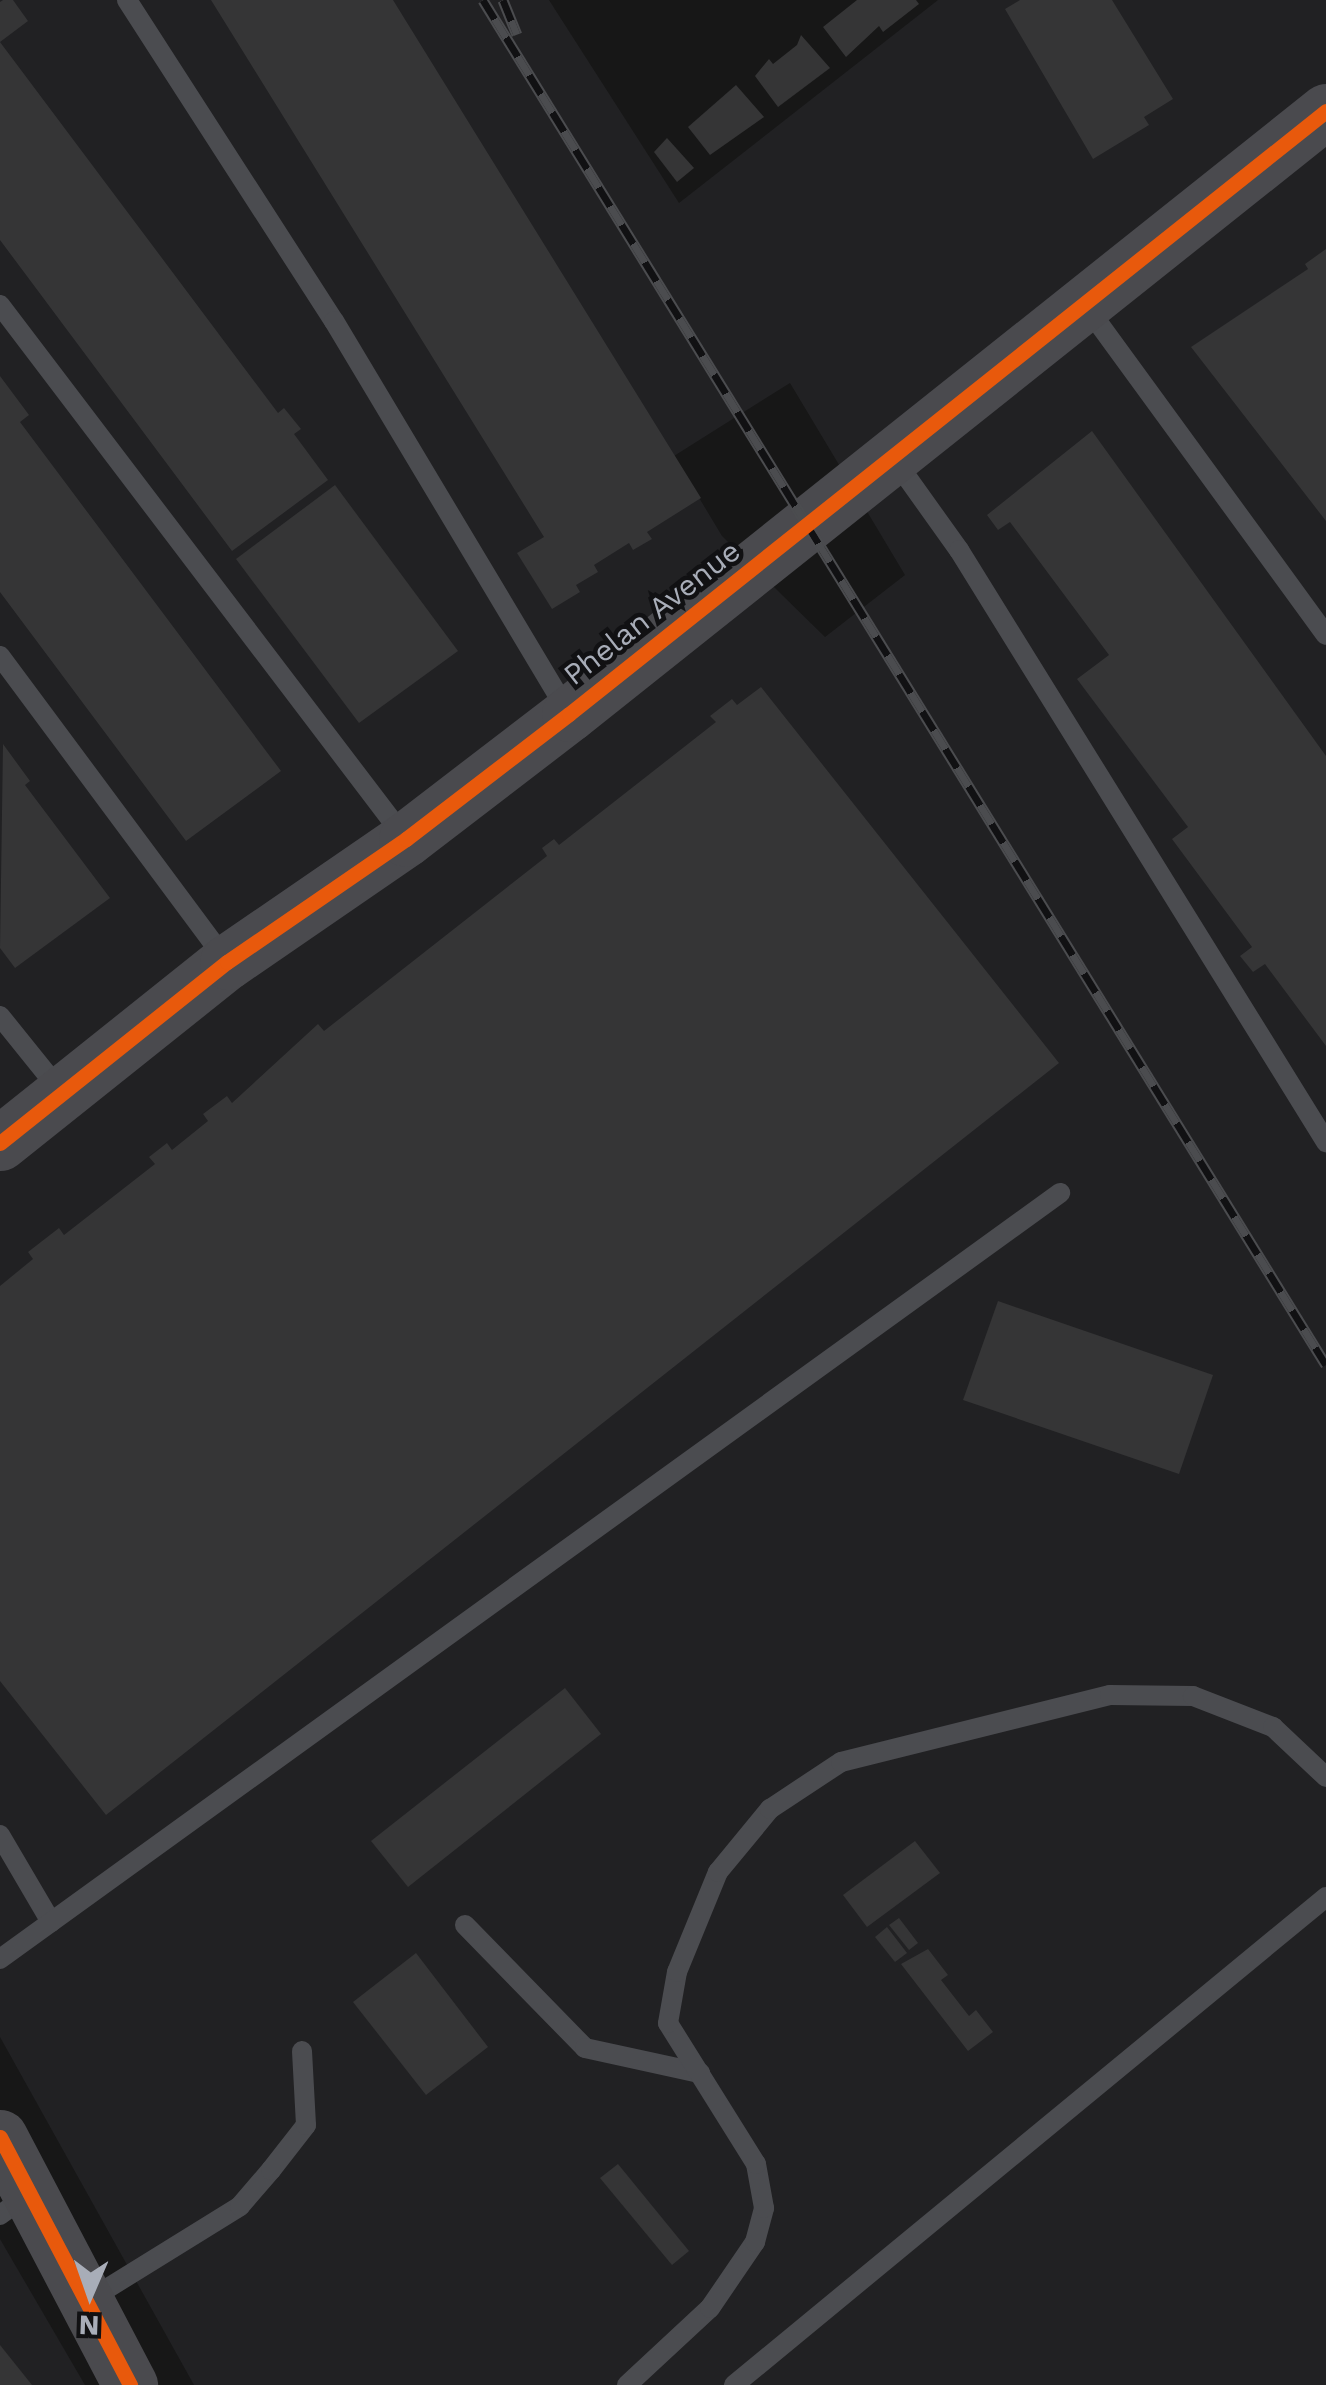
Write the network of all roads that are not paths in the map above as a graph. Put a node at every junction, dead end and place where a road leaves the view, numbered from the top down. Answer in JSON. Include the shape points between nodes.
{"nodes":[{"id":1,"x":127,"y":0,"type":"edge"},
{"id":2,"x":1322,"y":123,"type":"edge"},
{"id":3,"x":0,"y":305,"type":"edge"},
{"id":4,"x":1086,"y":306,"type":"junction"},
{"id":5,"x":894,"y":459,"type":"junction"},
{"id":6,"x":1326,"y":634,"type":"edge"},
{"id":7,"x":0,"y":656,"type":"edge"},
{"id":8,"x":569,"y":714,"type":"junction"},
{"id":9,"x":406,"y":840,"type":"junction"},
{"id":10,"x":228,"y":962,"type":"junction"},
{"id":11,"x":0,"y":1016,"type":"edge"},
{"id":12,"x":62,"y":1094,"type":"junction"},
{"id":13,"x":1,"y":1141,"type":"edge"},
{"id":14,"x":1326,"y":1142,"type":"edge"},
{"id":15,"x":1060,"y":1192,"type":"dead end"},
{"id":16,"x":1326,"y":1776,"type":"edge"},
{"id":17,"x":0,"y":1834,"type":"edge"},
{"id":18,"x":1326,"y":1897,"type":"edge"},
{"id":19,"x":51,"y":1922,"type":"junction"},
{"id":20,"x":465,"y":1925,"type":"dead end"},
{"id":21,"x":0,"y":1958,"type":"edge"},
{"id":22,"x":302,"y":2051,"type":"dead end"},
{"id":23,"x":700,"y":2074,"type":"junction"},
{"id":24,"x":0,"y":2136,"type":"edge"},
{"id":25,"x":15,"y":2204,"type":"edge"},
{"id":26,"x":86,"y":2302,"type":"junction"},
{"id":27,"x":130,"y":2385,"type":"edge"},
{"id":28,"x":627,"y":2385,"type":"edge"},
{"id":29,"x":734,"y":2385,"type":"edge"}],
"edges":[{"from":1,"to":8,"type":"lane","via":[[334,321]]},
{"from":2,"to":4,"type":"street","name":"Phelan Avenue"},
{"from":3,"to":9,"type":"lane"},
{"from":4,"to":5,"type":"street","name":"Phelan Avenue"},
{"from":4,"to":6,"type":"lane"},
{"from":5,"to":8,"type":"street","name":"Phelan Avenue"},
{"from":5,"to":14,"type":"lane","via":[[959,550]]},
{"from":7,"to":10,"type":"lane"},
{"from":8,"to":9,"type":"street","name":"Phelan Avenue"},
{"from":9,"to":10,"type":"street","name":"Phelan Avenue"},
{"from":10,"to":12,"type":"street","name":"Phelan Avenue"},
{"from":11,"to":12,"type":"lane"},
{"from":12,"to":13,"type":"street","name":"Phelan Avenue"},
{"from":15,"to":19,"type":"lane"},
{"from":16,"to":23,"type":"lane","via":[[1273,1726],[1193,1696],[1110,1695],[841,1762],[770,1809],[718,1872],[677,1972],[668,2023]]},
{"from":17,"to":19,"type":"lane"},
{"from":18,"to":29,"type":"lane"},
{"from":19,"to":21,"type":"lane"},
{"from":20,"to":23,"type":"lane","via":[[585,2048]]},
{"from":22,"to":26,"type":"lane","via":[[306,2125],[271,2170],[240,2206]]},
{"from":23,"to":28,"type":"lane","via":[[756,2164],[764,2208],[755,2242],[710,2308]]},
{"from":24,"to":25,"type":"street"},
{"from":25,"to":26,"type":"street"},
{"from":26,"to":27,"type":"street"}]}
